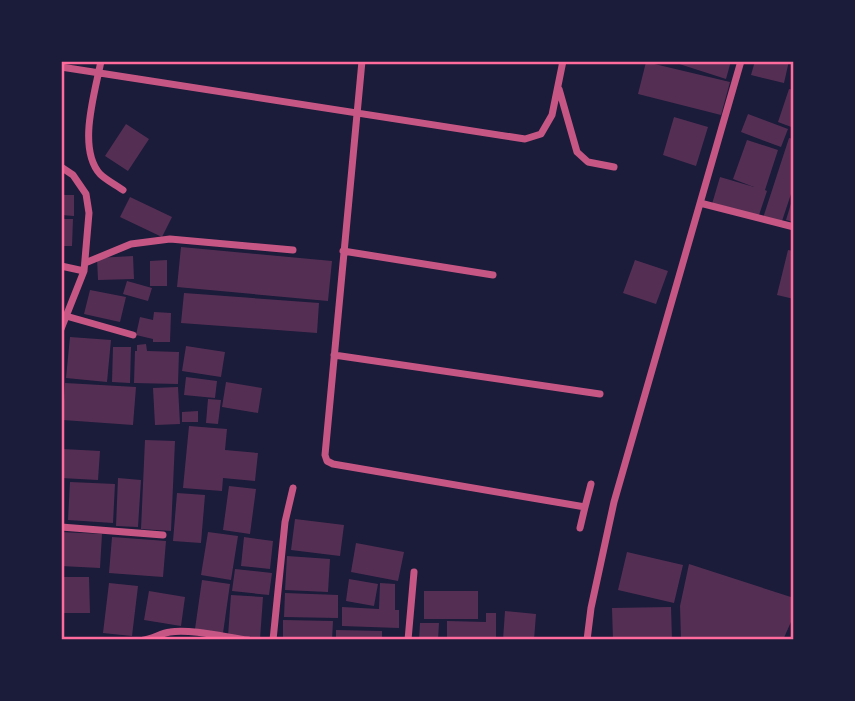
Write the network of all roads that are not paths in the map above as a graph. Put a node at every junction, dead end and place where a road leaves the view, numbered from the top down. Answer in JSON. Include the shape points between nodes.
{"nodes":[{"id":1,"x":101,"y":61,"type":"edge"},
{"id":2,"x":362,"y":61,"type":"edge"},
{"id":3,"x":563,"y":61,"type":"edge"},
{"id":4,"x":741,"y":61,"type":"edge"},
{"id":5,"x":61,"y":67,"type":"edge"},
{"id":6,"x":99,"y":73,"type":"junction"},
{"id":7,"x":559,"y":89,"type":"junction"},
{"id":8,"x":357,"y":113,"type":"junction"},
{"id":9,"x":61,"y":167,"type":"edge"},
{"id":10,"x":614,"y":167,"type":"dead end"},
{"id":11,"x":123,"y":190,"type":"dead end"},
{"id":12,"x":700,"y":203,"type":"junction"},
{"id":13,"x":794,"y":227,"type":"edge"},
{"id":14,"x":293,"y":250,"type":"dead end"},
{"id":15,"x":343,"y":251,"type":"junction"},
{"id":16,"x":61,"y":266,"type":"edge"},
{"id":17,"x":85,"y":267,"type":"junction"},
{"id":18,"x":492,"y":275,"type":"dead end"},
{"id":19,"x":66,"y":316,"type":"junction"},
{"id":20,"x":61,"y":329,"type":"edge"},
{"id":21,"x":133,"y":335,"type":"dead end"},
{"id":22,"x":334,"y":355,"type":"junction"},
{"id":23,"x":600,"y":394,"type":"dead end"},
{"id":24,"x":591,"y":484,"type":"dead end"},
{"id":25,"x":293,"y":488,"type":"dead end"},
{"id":26,"x":585,"y":507,"type":"junction"},
{"id":27,"x":61,"y":527,"type":"edge"},
{"id":28,"x":580,"y":528,"type":"dead end"},
{"id":29,"x":163,"y":535,"type":"dead end"},
{"id":30,"x":414,"y":572,"type":"dead end"},
{"id":31,"x":144,"y":640,"type":"edge"},
{"id":32,"x":248,"y":640,"type":"edge"},
{"id":33,"x":274,"y":640,"type":"edge"},
{"id":34,"x":408,"y":640,"type":"edge"},
{"id":35,"x":587,"y":640,"type":"edge"}],
"edges":[{"from":1,"to":6,"type":"street"},
{"from":2,"to":8,"type":"street"},
{"from":3,"to":7,"type":"street"},
{"from":4,"to":12,"type":"street"},
{"from":5,"to":6,"type":"street"},
{"from":6,"to":8,"type":"street"},
{"from":6,"to":11,"type":"street","via":[[88,152],[100,174]]},
{"from":7,"to":8,"type":"street","via":[[541,134],[525,139]]},
{"from":7,"to":10,"type":"street","via":[[577,152],[589,162]]},
{"from":8,"to":15,"type":"street"},
{"from":9,"to":17,"type":"street","via":[[86,194]]},
{"from":12,"to":13,"type":"street"},
{"from":12,"to":35,"type":"street","via":[[614,502]]},
{"from":14,"to":17,"type":"street","via":[[170,239],[131,244]]},
{"from":15,"to":18,"type":"street"},
{"from":15,"to":22,"type":"street"},
{"from":16,"to":17,"type":"street"},
{"from":17,"to":19,"type":"street"},
{"from":19,"to":20,"type":"street"},
{"from":19,"to":21,"type":"street"},
{"from":22,"to":23,"type":"street"},
{"from":22,"to":26,"type":"street","via":[[327,461]]},
{"from":24,"to":26,"type":"street"},
{"from":25,"to":33,"type":"street","via":[[285,522]]},
{"from":26,"to":28,"type":"street"},
{"from":27,"to":29,"type":"street"},
{"from":30,"to":34,"type":"street"},
{"from":31,"to":32,"type":"street","via":[[183,631]]}]}
